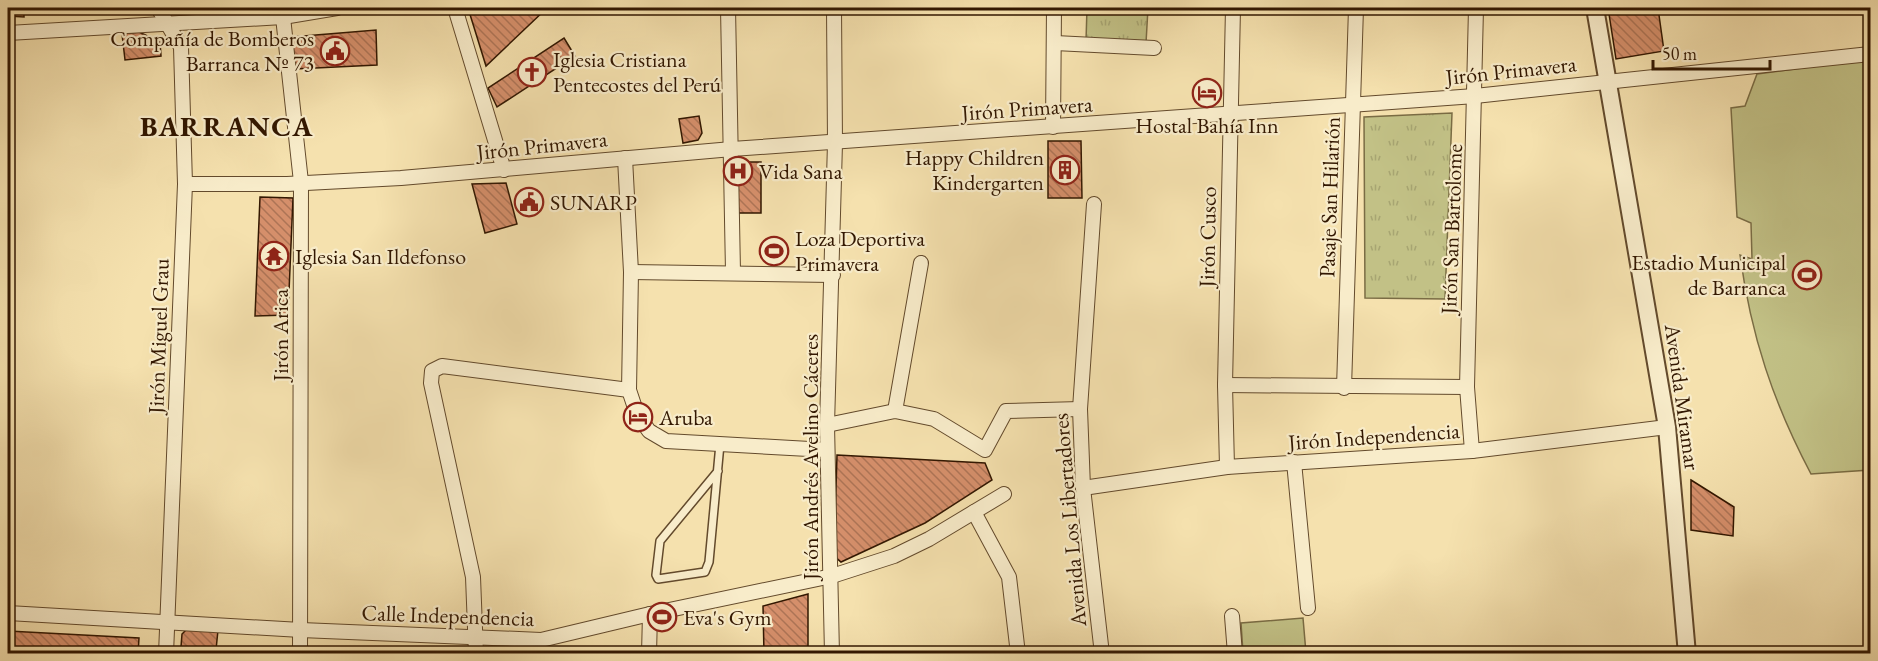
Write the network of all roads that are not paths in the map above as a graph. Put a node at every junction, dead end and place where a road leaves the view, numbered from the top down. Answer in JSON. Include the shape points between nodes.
{"nodes":[{"id":1,"x":158,"y":8,"type":"edge"},
{"id":2,"x":337,"y":8,"type":"edge"},
{"id":3,"x":455,"y":8,"type":"edge"},
{"id":4,"x":728,"y":8,"type":"edge"},
{"id":5,"x":834,"y":8,"type":"edge"},
{"id":6,"x":1054,"y":8,"type":"edge"},
{"id":7,"x":1233,"y":8,"type":"edge"},
{"id":8,"x":1356,"y":8,"type":"edge"},
{"id":9,"x":1476,"y":8,"type":"edge"},
{"id":10,"x":1595,"y":8,"type":"edge"},
{"id":11,"x":283,"y":12,"type":"edge"},
{"id":12,"x":168,"y":24,"type":"junction"},
{"id":13,"x":8,"y":33,"type":"edge"},
{"id":14,"x":1055,"y":43,"type":"junction"},
{"id":15,"x":1154,"y":48,"type":"dead end"},
{"id":16,"x":1870,"y":54,"type":"edge"},
{"id":17,"x":1608,"y":82,"type":"junction"},
{"id":18,"x":1475,"y":96,"type":"junction"},
{"id":19,"x":1353,"y":104,"type":"junction"},
{"id":20,"x":1230,"y":113,"type":"junction"},
{"id":21,"x":1053,"y":128,"type":"junction"},
{"id":22,"x":835,"y":143,"type":"junction"},
{"id":23,"x":732,"y":149,"type":"junction"},
{"id":24,"x":625,"y":158,"type":"junction"},
{"id":25,"x":504,"y":170,"type":"junction"},
{"id":26,"x":301,"y":182,"type":"junction"},
{"id":27,"x":185,"y":184,"type":"junction"},
{"id":28,"x":1094,"y":204,"type":"dead end"},
{"id":29,"x":921,"y":263,"type":"dead end"},
{"id":30,"x":631,"y":272,"type":"junction"},
{"id":31,"x":733,"y":272,"type":"junction"},
{"id":32,"x":832,"y":275,"type":"junction"},
{"id":33,"x":1225,"y":386,"type":"junction"},
{"id":34,"x":1467,"y":387,"type":"junction"},
{"id":35,"x":1344,"y":388,"type":"junction"},
{"id":36,"x":629,"y":390,"type":"junction"},
{"id":37,"x":1080,"y":409,"type":"junction"},
{"id":38,"x":896,"y":411,"type":"junction"},
{"id":39,"x":827,"y":425,"type":"junction"},
{"id":40,"x":1667,"y":427,"type":"junction"},
{"id":41,"x":720,"y":444,"type":"junction"},
{"id":42,"x":827,"y":450,"type":"junction"},
{"id":43,"x":1472,"y":451,"type":"junction"},
{"id":44,"x":1294,"y":462,"type":"junction"},
{"id":45,"x":1227,"y":467,"type":"junction"},
{"id":46,"x":718,"y":471,"type":"junction"},
{"id":47,"x":1083,"y":488,"type":"junction"},
{"id":48,"x":1004,"y":494,"type":"dead end"},
{"id":49,"x":974,"y":512,"type":"junction"},
{"id":50,"x":832,"y":576,"type":"junction"},
{"id":51,"x":1308,"y":608,"type":"dead end"},
{"id":52,"x":8,"y":613,"type":"edge"},
{"id":53,"x":651,"y":614,"type":"junction"},
{"id":54,"x":1232,"y":615,"type":"dead end"},
{"id":55,"x":167,"y":622,"type":"junction"},
{"id":56,"x":301,"y":630,"type":"junction"},
{"id":57,"x":476,"y":639,"type":"junction"},
{"id":58,"x":166,"y":654,"type":"edge"},
{"id":59,"x":300,"y":654,"type":"edge"},
{"id":60,"x":476,"y":654,"type":"edge"},
{"id":61,"x":649,"y":654,"type":"edge"},
{"id":62,"x":832,"y":654,"type":"edge"},
{"id":63,"x":1018,"y":654,"type":"edge"},
{"id":64,"x":1102,"y":654,"type":"edge"},
{"id":65,"x":1235,"y":654,"type":"edge"},
{"id":66,"x":1687,"y":654,"type":"edge"}],
"edges":[{"from":1,"to":12,"type":"street","name":"Jirón Miguel Grau"},
{"from":2,"to":11,"type":"street"},
{"from":3,"to":25,"type":"street"},
{"from":4,"to":23,"type":"street"},
{"from":5,"to":22,"type":"street","name":"Jirón Andrés Avelino Cáceres"},
{"from":6,"to":14,"type":"street"},
{"from":7,"to":20,"type":"street","name":"Jirón Cusco"},
{"from":8,"to":19,"type":"street","name":"Pasaje San Hilarión"},
{"from":9,"to":18,"type":"street","name":"Jirón San Bartolome"},
{"from":10,"to":17,"type":"street","name":"Avenida Miramar"},
{"from":11,"to":12,"type":"street"},
{"from":11,"to":26,"type":"street","name":"Jirón Arica"},
{"from":12,"to":13,"type":"street"},
{"from":12,"to":27,"type":"street","name":"Jirón Miguel Grau","via":[[181,47]]},
{"from":14,"to":15,"type":"street"},
{"from":14,"to":21,"type":"street"},
{"from":16,"to":17,"type":"street","name":"Jirón Primavera"},
{"from":17,"to":18,"type":"street","name":"Jirón Primavera"},
{"from":17,"to":40,"type":"street","name":"Avenida Miramar"},
{"from":18,"to":19,"type":"street","name":"Jirón Primavera"},
{"from":18,"to":34,"type":"street","name":"Jirón San Bartolome"},
{"from":19,"to":20,"type":"street","name":"Jirón Primavera"},
{"from":19,"to":35,"type":"street","name":"Pasaje San Hilarión"},
{"from":20,"to":21,"type":"street","name":"Jirón Primavera"},
{"from":20,"to":33,"type":"street","name":"Jirón Cusco"},
{"from":21,"to":22,"type":"street","name":"Jirón Primavera"},
{"from":22,"to":23,"type":"street","name":"Jirón Primavera"},
{"from":22,"to":32,"type":"street","name":"Jirón Andrés Avelino Cáceres"},
{"from":23,"to":24,"type":"street","name":"Jirón Primavera"},
{"from":23,"to":31,"type":"street"},
{"from":24,"to":25,"type":"street","name":"Jirón Primavera"},
{"from":24,"to":30,"type":"street"},
{"from":25,"to":26,"type":"street","name":"Jirón Primavera"},
{"from":26,"to":27,"type":"street","name":"Jirón Primavera"},
{"from":26,"to":56,"type":"street","name":"Jirón Arica"},
{"from":27,"to":55,"type":"street","name":"Jirón Miguel Grau"},
{"from":28,"to":37,"type":"street","name":"Avenida Los Libertadores"},
{"from":29,"to":38,"type":"street"},
{"from":30,"to":31,"type":"street"},
{"from":30,"to":36,"type":"street"},
{"from":31,"to":32,"type":"street"},
{"from":32,"to":39,"type":"street","name":"Jirón Andrés Avelino Cáceres"},
{"from":33,"to":35,"type":"street"},
{"from":33,"to":45,"type":"street","name":"Jirón Cusco"},
{"from":34,"to":35,"type":"street"},
{"from":34,"to":43,"type":"street","name":"Jirón San Bartolome"},
{"from":36,"to":41,"type":"street","via":[[637,414],[649,431],[666,441]]},
{"from":36,"to":57,"type":"street","via":[[441,366],[432,371],[431,383],[473,577]]},
{"from":37,"to":38,"type":"street","via":[[1006,411],[985,450],[934,419]]},
{"from":37,"to":47,"type":"street","name":"Avenida Los Libertadores"},
{"from":38,"to":39,"type":"street"},
{"from":39,"to":42,"type":"street","name":"Jirón Andrés Avelino Cáceres"},
{"from":40,"to":43,"type":"street","name":"Jirón Independencia"},
{"from":40,"to":66,"type":"street","name":"Avenida Miramar"},
{"from":41,"to":42,"type":"street"},
{"from":41,"to":46,"type":"lane"},
{"from":42,"to":50,"type":"street","name":"Jirón Andrés Avelino Cáceres"},
{"from":43,"to":44,"type":"street","name":"Jirón Independencia"},
{"from":44,"to":45,"type":"street","name":"Jirón Independencia"},
{"from":44,"to":51,"type":"street"},
{"from":45,"to":47,"type":"street","name":"Jirón Independencia"},
{"from":46,"to":46,"type":"lane","via":[[660,541],[658,579],[705,572],[708,567]]},
{"from":47,"to":64,"type":"street","name":"Avenida Los Libertadores"},
{"from":48,"to":49,"type":"street","name":"Calle Independencia"},
{"from":49,"to":50,"type":"street","name":"Calle Independencia","via":[[894,556]]},
{"from":49,"to":63,"type":"street","via":[[1009,577]]},
{"from":50,"to":53,"type":"street","name":"Calle Independencia"},
{"from":50,"to":62,"type":"street","name":"Jirón Andrés Avelino Cáceres"},
{"from":52,"to":55,"type":"street","name":"Calle Independencia"},
{"from":53,"to":57,"type":"street","name":"Calle Independencia","via":[[542,640]]},
{"from":53,"to":61,"type":"street"},
{"from":54,"to":65,"type":"street"},
{"from":55,"to":56,"type":"street","name":"Calle Independencia"},
{"from":55,"to":58,"type":"street","name":"Jirón Miguel Grau"},
{"from":56,"to":57,"type":"street","name":"Calle Independencia"},
{"from":56,"to":59,"type":"street","name":"Jirón Arica"},
{"from":57,"to":60,"type":"street"}]}
